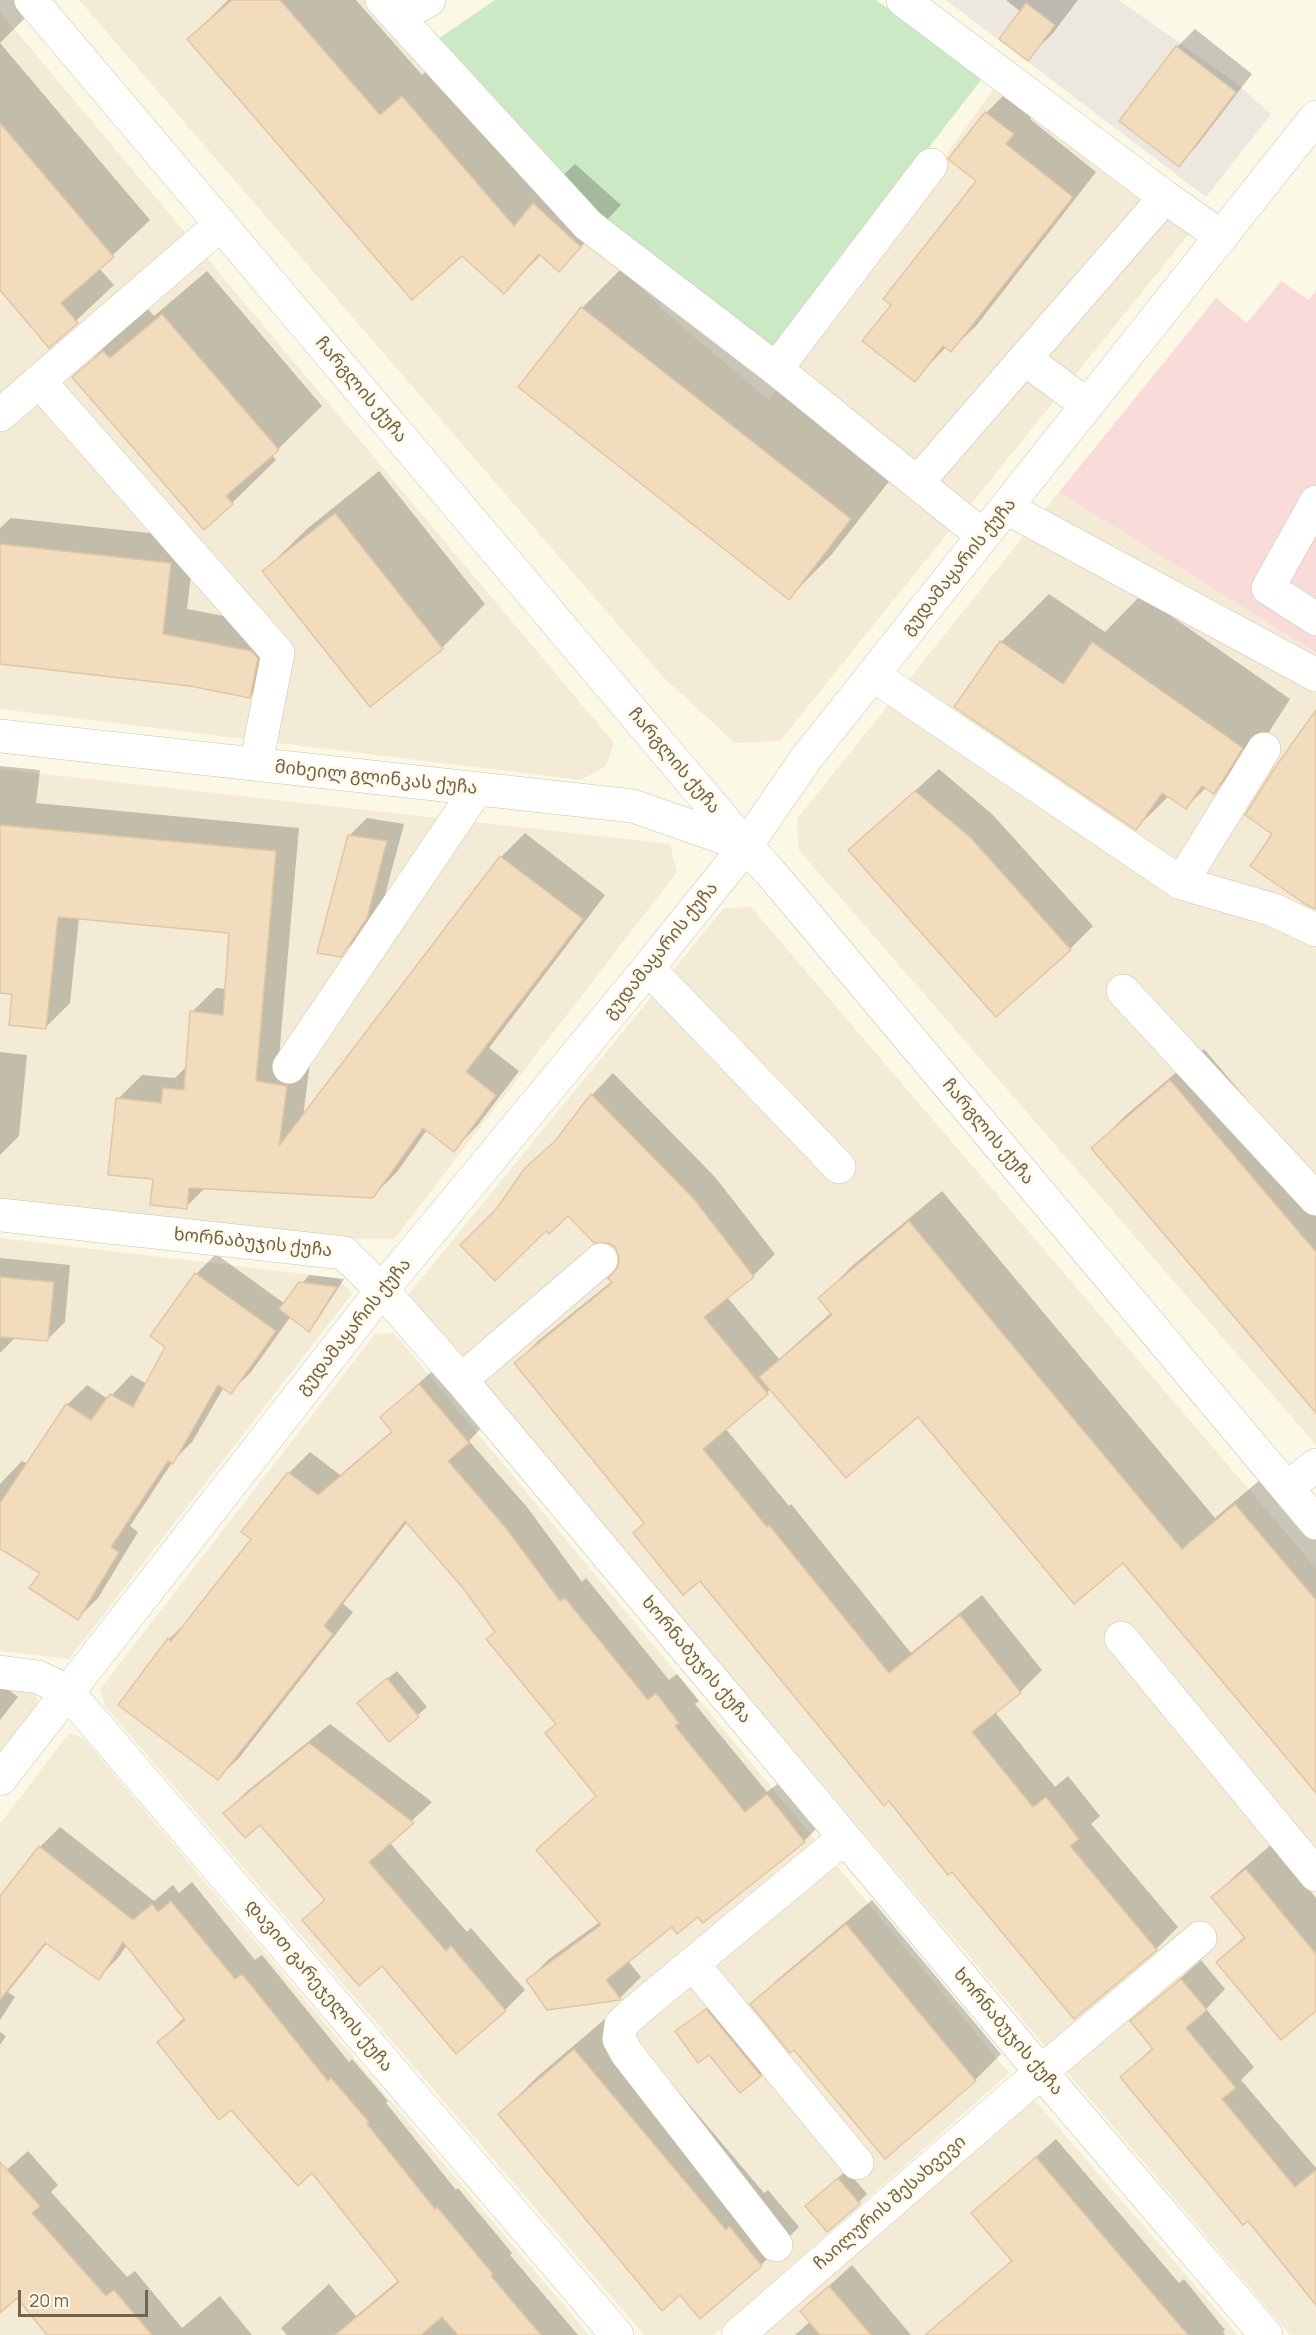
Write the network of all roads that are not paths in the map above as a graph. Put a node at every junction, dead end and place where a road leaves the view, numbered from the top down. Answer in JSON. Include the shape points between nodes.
{"nodes":[{"id":1,"x":31,"y":0,"type":"edge"},
{"id":2,"x":429,"y":0,"type":"edge"},
{"id":3,"x":903,"y":0,"type":"edge"},
{"id":4,"x":390,"y":9,"type":"edge"},
{"id":5,"x":1310,"y":135,"type":"edge"},
{"id":6,"x":931,"y":165,"type":"dead end"},
{"id":7,"x":1165,"y":197,"type":"junction"},
{"id":8,"x":221,"y":224,"type":"junction"},
{"id":9,"x":1222,"y":237,"type":"junction"},
{"id":10,"x":1025,"y":359,"type":"junction"},
{"id":11,"x":776,"y":369,"type":"junction"},
{"id":12,"x":39,"y":381,"type":"junction"},
{"id":13,"x":1087,"y":405,"type":"junction"},
{"id":14,"x":0,"y":415,"type":"edge"},
{"id":15,"x":917,"y":483,"type":"junction"},
{"id":16,"x":1316,"y":502,"type":"edge"},
{"id":17,"x":1006,"y":507,"type":"junction"},
{"id":18,"x":983,"y":536,"type":"junction"},
{"id":19,"x":1316,"y":619,"type":"edge"},
{"id":20,"x":873,"y":675,"type":"junction"},
{"id":21,"x":1316,"y":675,"type":"edge"},
{"id":22,"x":0,"y":736,"type":"edge"},
{"id":23,"x":1264,"y":749,"type":"dead end"},
{"id":24,"x":256,"y":764,"type":"junction"},
{"id":25,"x":477,"y":789,"type":"junction"},
{"id":26,"x":746,"y":846,"type":"junction"},
{"id":27,"x":1181,"y":883,"type":"junction"},
{"id":28,"x":1316,"y":930,"type":"edge"},
{"id":29,"x":648,"y":968,"type":"junction"},
{"id":30,"x":1123,"y":992,"type":"dead end"},
{"id":31,"x":288,"y":1067,"type":"dead end"},
{"id":32,"x":839,"y":1167,"type":"dead end"},
{"id":33,"x":1316,"y":1199,"type":"edge"},
{"id":34,"x":0,"y":1215,"type":"edge"},
{"id":35,"x":601,"y":1260,"type":"dead end"},
{"id":36,"x":382,"y":1290,"type":"junction"},
{"id":37,"x":460,"y":1380,"type":"junction"},
{"id":38,"x":1316,"y":1465,"type":"edge"},
{"id":39,"x":1287,"y":1488,"type":"junction"},
{"id":40,"x":1316,"y":1523,"type":"edge"},
{"id":41,"x":1121,"y":1638,"type":"dead end"},
{"id":42,"x":0,"y":1672,"type":"edge"},
{"id":43,"x":67,"y":1691,"type":"junction"},
{"id":44,"x":0,"y":1779,"type":"edge"},
{"id":45,"x":844,"y":1838,"type":"junction"},
{"id":46,"x":1313,"y":1866,"type":"edge"},
{"id":47,"x":1200,"y":1938,"type":"dead end"},
{"id":48,"x":693,"y":1964,"type":"junction"},
{"id":49,"x":1041,"y":2072,"type":"junction"},
{"id":50,"x":857,"y":2163,"type":"dead end"},
{"id":51,"x":776,"y":2245,"type":"dead end"},
{"id":52,"x":617,"y":2335,"type":"edge"},
{"id":53,"x":738,"y":2335,"type":"edge"},
{"id":54,"x":1266,"y":2335,"type":"edge"}],
"edges":[{"from":1,"to":8,"type":"street","name":"ჩარგლის ქუჩა"},
{"from":2,"to":4,"type":"street"},
{"from":3,"to":7,"type":"street"},
{"from":4,"to":11,"type":"street","via":[[588,225]]},
{"from":5,"to":9,"type":"street","name":"გუდამაყარის ქუჩა"},
{"from":6,"to":11,"type":"street"},
{"from":7,"to":9,"type":"street"},
{"from":7,"to":10,"type":"street"},
{"from":8,"to":12,"type":"street"},
{"from":8,"to":26,"type":"street","name":"ჩარგლის ქუჩა"},
{"from":9,"to":13,"type":"street","name":"გუდამაყარის ქუჩა"},
{"from":10,"to":13,"type":"street"},
{"from":10,"to":15,"type":"street"},
{"from":11,"to":15,"type":"street"},
{"from":12,"to":14,"type":"street"},
{"from":12,"to":24,"type":"street","via":[[278,653]]},
{"from":13,"to":17,"type":"street","name":"გუდამაყარის ქუჩა"},
{"from":15,"to":18,"type":"street"},
{"from":16,"to":19,"type":"street","via":[[1268,588]]},
{"from":17,"to":18,"type":"street","name":"გუდამაყარის ქუჩა"},
{"from":17,"to":21,"type":"street"},
{"from":18,"to":20,"type":"street","name":"გუდამაყარის ქუჩა"},
{"from":20,"to":26,"type":"street","name":"გუდამაყარის ქუჩა","via":[[806,760]]},
{"from":20,"to":27,"type":"street"},
{"from":22,"to":24,"type":"street","name":"მიხეილ გლინკას ქუჩა"},
{"from":23,"to":27,"type":"street"},
{"from":24,"to":25,"type":"street","name":"მიხეილ გლინკას ქუჩა"},
{"from":25,"to":26,"type":"street","name":"მიხეილ გლინკას ქუჩა","via":[[633,806]]},
{"from":25,"to":31,"type":"street"},
{"from":26,"to":29,"type":"street","name":"გუდამაყარის ქუჩა"},
{"from":26,"to":39,"type":"street","name":"ჩარგლის ქუჩა"},
{"from":27,"to":28,"type":"street","via":[[1274,910]]},
{"from":29,"to":32,"type":"street"},
{"from":29,"to":36,"type":"street","name":"გუდამაყარის ქუჩა"},
{"from":30,"to":33,"type":"street"},
{"from":34,"to":36,"type":"street","name":"ხორნაბუჯის ქუჩა","via":[[344,1253]]},
{"from":35,"to":37,"type":"street"},
{"from":36,"to":37,"type":"street","name":"ხორნაბუჯის ქუჩა"},
{"from":36,"to":43,"type":"street","name":"გუდამაყარის ქუჩა"},
{"from":37,"to":45,"type":"street","name":"ხორნაბუჯის ქუჩა"},
{"from":38,"to":39,"type":"street"},
{"from":39,"to":40,"type":"street","name":"ჩარგლის ქუჩა"},
{"from":41,"to":46,"type":"street"},
{"from":42,"to":43,"type":"street","name":"დავით გარეჯელის ქუჩა","via":[[38,1677]]},
{"from":43,"to":44,"type":"street","name":"გუდამაყარის ქუჩა"},
{"from":43,"to":52,"type":"street","name":"დავით გარეჯელის ქუჩა"},
{"from":45,"to":48,"type":"street"},
{"from":45,"to":49,"type":"street","name":"ხორნაბუჯის ქუჩა"},
{"from":47,"to":49,"type":"street","name":"ჩაილურის შესახვევი"},
{"from":48,"to":50,"type":"street"},
{"from":48,"to":51,"type":"street","via":[[621,2025],[619,2039]]},
{"from":49,"to":53,"type":"street","name":"ჩაილურის შესახვევი"},
{"from":49,"to":54,"type":"street","name":"ხორნაბუჯის ქუჩა"}]}
